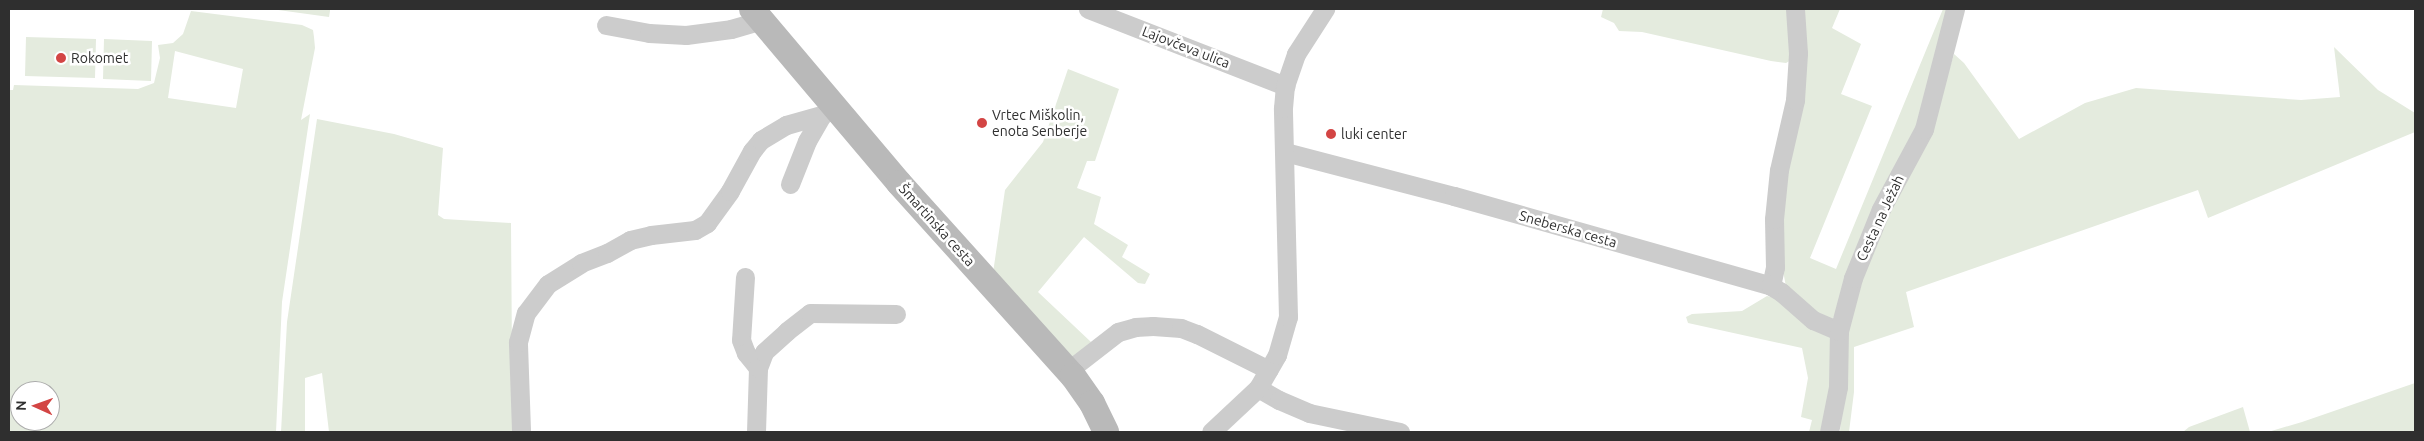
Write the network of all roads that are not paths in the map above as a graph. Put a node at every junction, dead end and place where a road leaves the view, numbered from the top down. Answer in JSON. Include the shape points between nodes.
{"nodes":[{"id":1,"x":1088,"y":9,"type":"edge"},
{"id":2,"x":1325,"y":9,"type":"edge"},
{"id":3,"x":1795,"y":9,"type":"edge"},
{"id":4,"x":1956,"y":9,"type":"edge"},
{"id":5,"x":757,"y":14,"type":"edge"},
{"id":6,"x":606,"y":25,"type":"dead end"},
{"id":7,"x":1285,"y":86,"type":"junction"},
{"id":8,"x":828,"y":111,"type":"junction"},
{"id":9,"x":1285,"y":152,"type":"junction"},
{"id":10,"x":790,"y":184,"type":"dead end"},
{"id":11,"x":745,"y":276,"type":"dead end"},
{"id":12,"x":1771,"y":286,"type":"junction"},
{"id":13,"x":896,"y":314,"type":"dead end"},
{"id":14,"x":1839,"y":331,"type":"junction"},
{"id":15,"x":758,"y":368,"type":"junction"},
{"id":16,"x":1069,"y":370,"type":"junction"},
{"id":17,"x":1269,"y":370,"type":"junction"},
{"id":18,"x":1258,"y":388,"type":"junction"},
{"id":19,"x":521,"y":430,"type":"dead end"},
{"id":20,"x":756,"y":432,"type":"edge"},
{"id":21,"x":1106,"y":432,"type":"edge"},
{"id":22,"x":1211,"y":432,"type":"edge"},
{"id":23,"x":1400,"y":432,"type":"edge"},
{"id":24,"x":1829,"y":432,"type":"edge"}],
"edges":[{"from":1,"to":7,"type":"street","name":"Lajovčeva ulica"},
{"from":2,"to":7,"type":"street","via":[[1296,54]]},
{"from":3,"to":12,"type":"street","via":[[1796,90],[1779,170],[1774,219],[1775,267]]},
{"from":4,"to":14,"type":"street","name":"Cesta na Ježah","via":[[1924,129],[1880,209],[1852,278]]},
{"from":5,"to":6,"type":"street","name":"Šmartinska cesta","via":[[731,29],[686,35],[648,33]]},
{"from":5,"to":8,"type":"main road","name":"Šmartinska cesta"},
{"from":7,"to":9,"type":"street"},
{"from":8,"to":10,"type":"street","via":[[807,141]]},
{"from":8,"to":16,"type":"main road","name":"Šmartinska cesta","via":[[899,183]]},
{"from":8,"to":19,"type":"street","via":[[786,125],[761,140],[707,223],[695,230],[630,240],[548,284],[526,313],[518,342]]},
{"from":9,"to":12,"type":"street","name":"Sneberska cesta","via":[[1454,196]]},
{"from":9,"to":17,"type":"street","via":[[1288,317]]},
{"from":11,"to":15,"type":"street","via":[[742,340]]},
{"from":12,"to":14,"type":"street","name":"Sneberska cesta","via":[[1813,320]]},
{"from":13,"to":15,"type":"street","via":[[810,313],[764,352]]},
{"from":14,"to":24,"type":"street","name":"Cesta na Ježah","via":[[1838,387]]},
{"from":15,"to":20,"type":"street"},
{"from":16,"to":17,"type":"street","via":[[1118,332],[1153,326],[1181,328],[1197,334]]},
{"from":16,"to":21,"type":"main road","name":"Šmartinska cesta","via":[[1084,389]]},
{"from":17,"to":18,"type":"street"},
{"from":18,"to":22,"type":"street"},
{"from":18,"to":23,"type":"street","via":[[1310,413]]}]}
